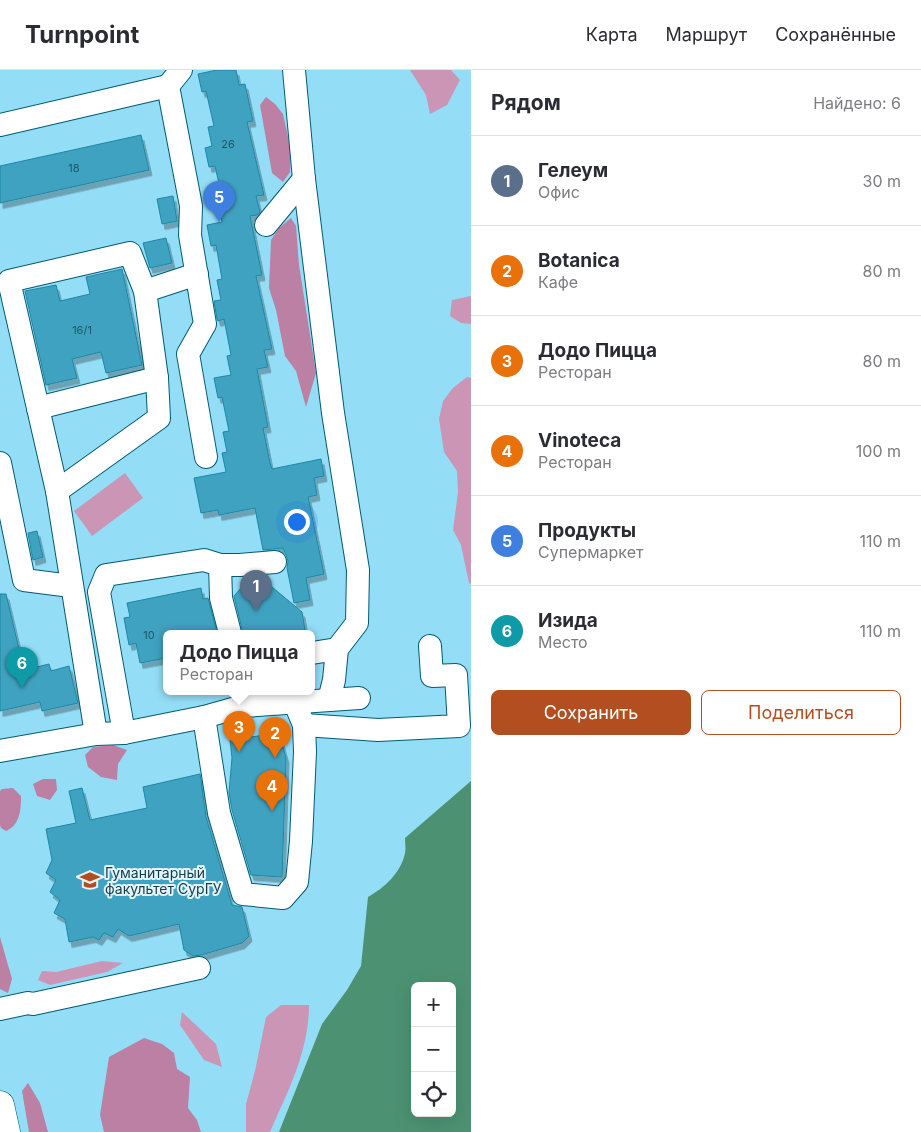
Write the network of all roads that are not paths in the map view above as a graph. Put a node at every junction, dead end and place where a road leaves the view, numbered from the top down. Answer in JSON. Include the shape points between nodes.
{"nodes":[{"id":1,"x":294,"y":70,"type":"edge"},
{"id":2,"x":174,"y":78,"type":"edge"},
{"id":3,"x":0,"y":125,"type":"edge"},
{"id":4,"x":304,"y":179,"type":"junction"},
{"id":5,"x":266,"y":225,"type":"dead end"},
{"id":6,"x":197,"y":274,"type":"junction"},
{"id":7,"x":145,"y":291,"type":"junction"},
{"id":8,"x":157,"y":378,"type":"junction"},
{"id":9,"x":38,"y":408,"type":"junction"},
{"id":10,"x":206,"y":457,"type":"dead end"},
{"id":11,"x":0,"y":463,"type":"edge"},
{"id":12,"x":57,"y":491,"type":"junction"},
{"id":13,"x":275,"y":562,"type":"dead end"},
{"id":14,"x":220,"y":565,"type":"junction"},
{"id":15,"x":71,"y":586,"type":"junction"},
{"id":16,"x":229,"y":630,"type":"edge"},
{"id":17,"x":430,"y":646,"type":"dead end"},
{"id":18,"x":337,"y":649,"type":"junction"},
{"id":19,"x":315,"y":653,"type":"edge"},
{"id":20,"x":242,"y":698,"type":"edge"},
{"id":21,"x":359,"y":698,"type":"dead end"},
{"id":22,"x":329,"y":700,"type":"junction"},
{"id":23,"x":294,"y":701,"type":"junction"},
{"id":24,"x":204,"y":717,"type":"junction"},
{"id":25,"x":304,"y":724,"type":"junction"},
{"id":26,"x":124,"y":733,"type":"junction"},
{"id":27,"x":96,"y":734,"type":"junction"},
{"id":28,"x":0,"y":751,"type":"edge"},
{"id":29,"x":199,"y":968,"type":"dead end"},
{"id":30,"x":0,"y":1009,"type":"edge"},
{"id":31,"x":0,"y":1105,"type":"edge"},
{"id":32,"x":6,"y":1132,"type":"edge"}],
"edges":[{"from":1,"to":4,"type":"street"},
{"from":2,"to":3,"type":"street"},
{"from":2,"to":6,"type":"street"},
{"from":4,"to":5,"type":"street"},
{"from":4,"to":18,"type":"street","via":[[333,414],[358,570],[357,623]]},
{"from":6,"to":7,"type":"street"},
{"from":6,"to":10,"type":"street","via":[[205,324],[188,354]]},
{"from":7,"to":8,"type":"street"},
{"from":7,"to":9,"type":"street","via":[[130,253],[9,281]]},
{"from":8,"to":9,"type":"street"},
{"from":8,"to":12,"type":"street","via":[[159,418]]},
{"from":9,"to":12,"type":"street"},
{"from":11,"to":15,"type":"street","via":[[24,580]]},
{"from":12,"to":15,"type":"street"},
{"from":13,"to":14,"type":"street"},
{"from":14,"to":16,"type":"street","via":[[221,598]]},
{"from":14,"to":26,"type":"street","via":[[204,560],[106,575],[99,592]]},
{"from":15,"to":27,"type":"street"},
{"from":17,"to":25,"type":"street","via":[[432,676],[456,675],[459,726],[378,730]]},
{"from":18,"to":19,"type":"street"},
{"from":18,"to":22,"type":"street"},
{"from":20,"to":23,"type":"street"},
{"from":20,"to":24,"type":"street"},
{"from":21,"to":22,"type":"street"},
{"from":22,"to":23,"type":"street"},
{"from":23,"to":25,"type":"street"},
{"from":24,"to":25,"type":"street","via":[[219,813],[243,894],[283,898],[298,882]]},
{"from":24,"to":26,"type":"street"},
{"from":26,"to":27,"type":"street"},
{"from":27,"to":28,"type":"street"},
{"from":29,"to":30,"type":"street"},
{"from":31,"to":32,"type":"main road"}]}
